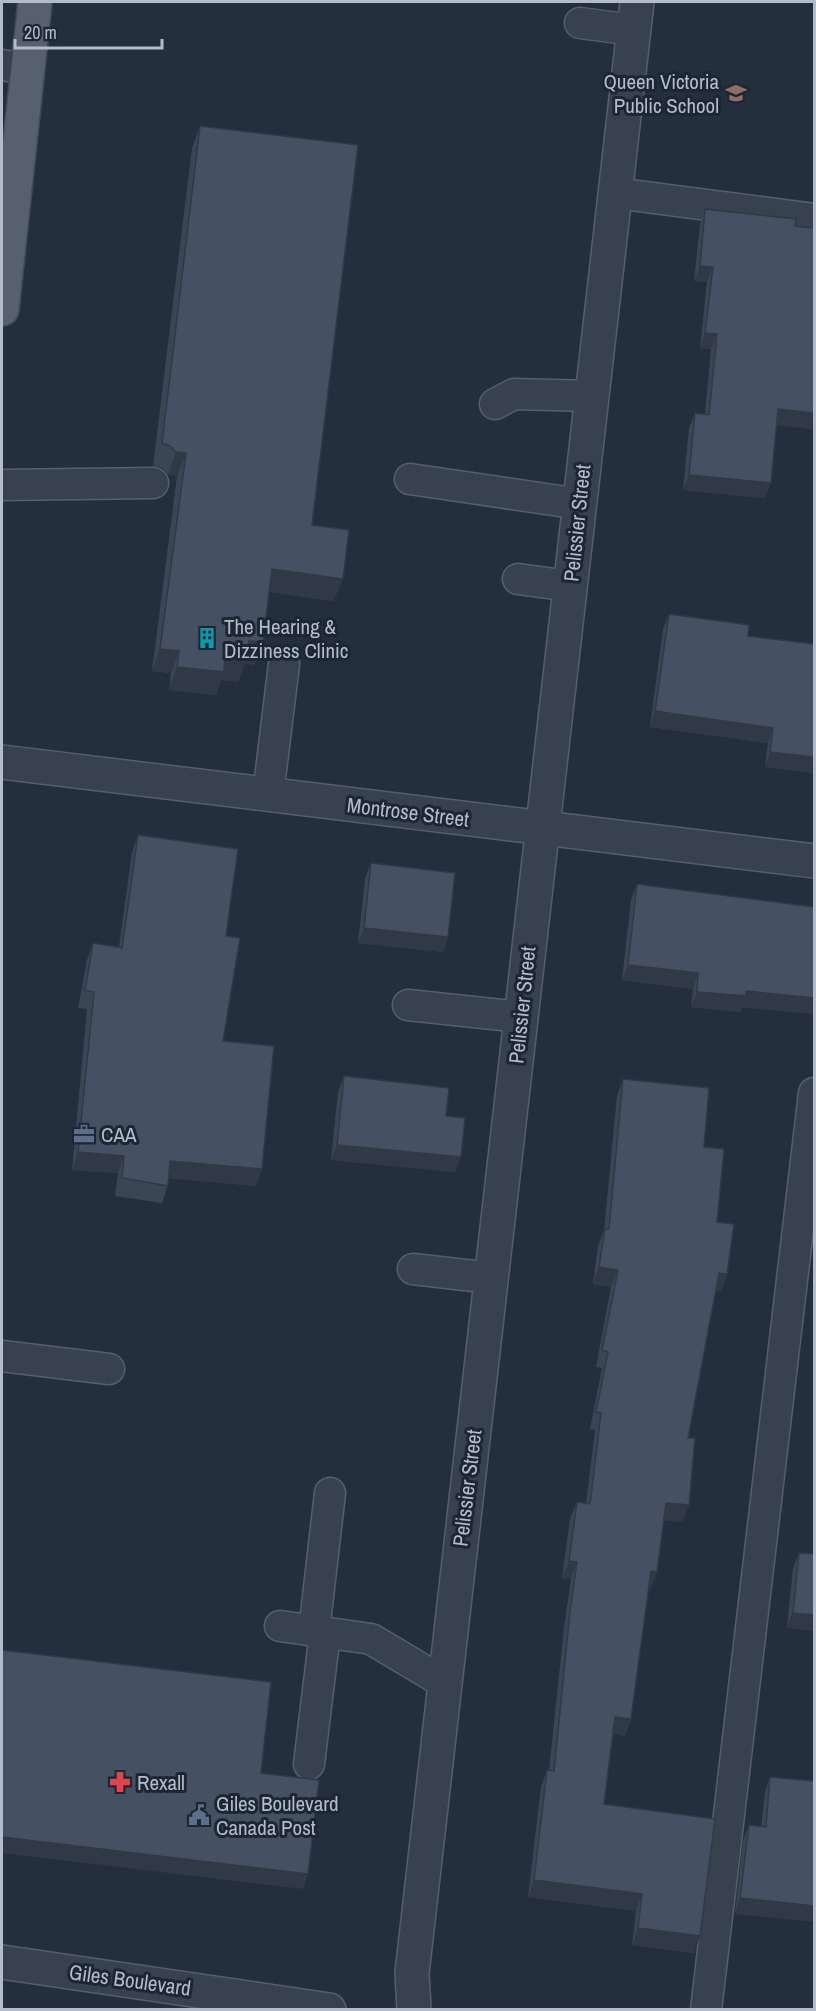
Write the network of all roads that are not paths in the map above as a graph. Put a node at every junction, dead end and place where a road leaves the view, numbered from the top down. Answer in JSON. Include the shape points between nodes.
{"nodes":[{"id":1,"x":35,"y":2,"type":"edge"},
{"id":2,"x":636,"y":16,"type":"edge"},
{"id":3,"x":580,"y":23,"type":"dead end"},
{"id":4,"x":15,"y":67,"type":"edge"},
{"id":5,"x":615,"y":193,"type":"junction"},
{"id":6,"x":814,"y":219,"type":"edge"},
{"id":7,"x":2,"y":309,"type":"edge"},
{"id":8,"x":592,"y":396,"type":"junction"},
{"id":9,"x":495,"y":404,"type":"dead end"},
{"id":10,"x":410,"y":479,"type":"dead end"},
{"id":11,"x":153,"y":483,"type":"dead end"},
{"id":12,"x":2,"y":485,"type":"edge"},
{"id":13,"x":580,"y":504,"type":"junction"},
{"id":14,"x":518,"y":579,"type":"dead end"},
{"id":15,"x":570,"y":586,"type":"junction"},
{"id":16,"x":284,"y":663,"type":"dead end"},
{"id":17,"x":2,"y":762,"type":"edge"},
{"id":18,"x":268,"y":795,"type":"junction"},
{"id":19,"x":543,"y":828,"type":"junction"},
{"id":20,"x":814,"y":861,"type":"edge"},
{"id":21,"x":408,"y":1005,"type":"dead end"},
{"id":22,"x":521,"y":1017,"type":"junction"},
{"id":23,"x":814,"y":1093,"type":"edge"},
{"id":24,"x":413,"y":1269,"type":"dead end"},
{"id":25,"x":491,"y":1278,"type":"junction"},
{"id":26,"x":2,"y":1356,"type":"edge"},
{"id":27,"x":109,"y":1369,"type":"dead end"},
{"id":28,"x":330,"y":1493,"type":"dead end"},
{"id":29,"x":280,"y":1626,"type":"dead end"},
{"id":30,"x":320,"y":1632,"type":"junction"},
{"id":31,"x":445,"y":1683,"type":"junction"},
{"id":32,"x":309,"y":1764,"type":"dead end"},
{"id":33,"x":2,"y":1962,"type":"edge"},
{"id":34,"x":329,"y":2010,"type":"edge"},
{"id":35,"x":414,"y":2010,"type":"edge"},
{"id":36,"x":706,"y":2010,"type":"edge"}],
"edges":[{"from":1,"to":4,"type":"main road"},
{"from":2,"to":3,"type":"lane"},
{"from":2,"to":5,"type":"street","name":"Pelissier Street"},
{"from":4,"to":7,"type":"main road"},
{"from":5,"to":6,"type":"lane"},
{"from":5,"to":8,"type":"street","name":"Pelissier Street"},
{"from":8,"to":9,"type":"lane","via":[[514,394]]},
{"from":8,"to":13,"type":"street","name":"Pelissier Street"},
{"from":10,"to":13,"type":"lane"},
{"from":11,"to":12,"type":"lane"},
{"from":13,"to":15,"type":"street","name":"Pelissier Street"},
{"from":14,"to":15,"type":"lane"},
{"from":15,"to":19,"type":"street","name":"Pelissier Street"},
{"from":16,"to":18,"type":"lane"},
{"from":17,"to":18,"type":"street","name":"Montrose Street"},
{"from":18,"to":19,"type":"street","name":"Montrose Street"},
{"from":19,"to":20,"type":"street","name":"Montrose Street"},
{"from":19,"to":22,"type":"street","name":"Pelissier Street"},
{"from":21,"to":22,"type":"lane"},
{"from":22,"to":25,"type":"street","name":"Pelissier Street"},
{"from":23,"to":36,"type":"lane"},
{"from":24,"to":25,"type":"lane"},
{"from":25,"to":31,"type":"street","name":"Pelissier Street"},
{"from":26,"to":27,"type":"lane"},
{"from":28,"to":30,"type":"lane"},
{"from":29,"to":30,"type":"lane"},
{"from":30,"to":31,"type":"lane","via":[[370,1639]]},
{"from":30,"to":32,"type":"lane"},
{"from":31,"to":35,"type":"street","name":"Pelissier Street","via":[[412,1973]]},
{"from":33,"to":34,"type":"street","name":"Giles Boulevard"}]}
